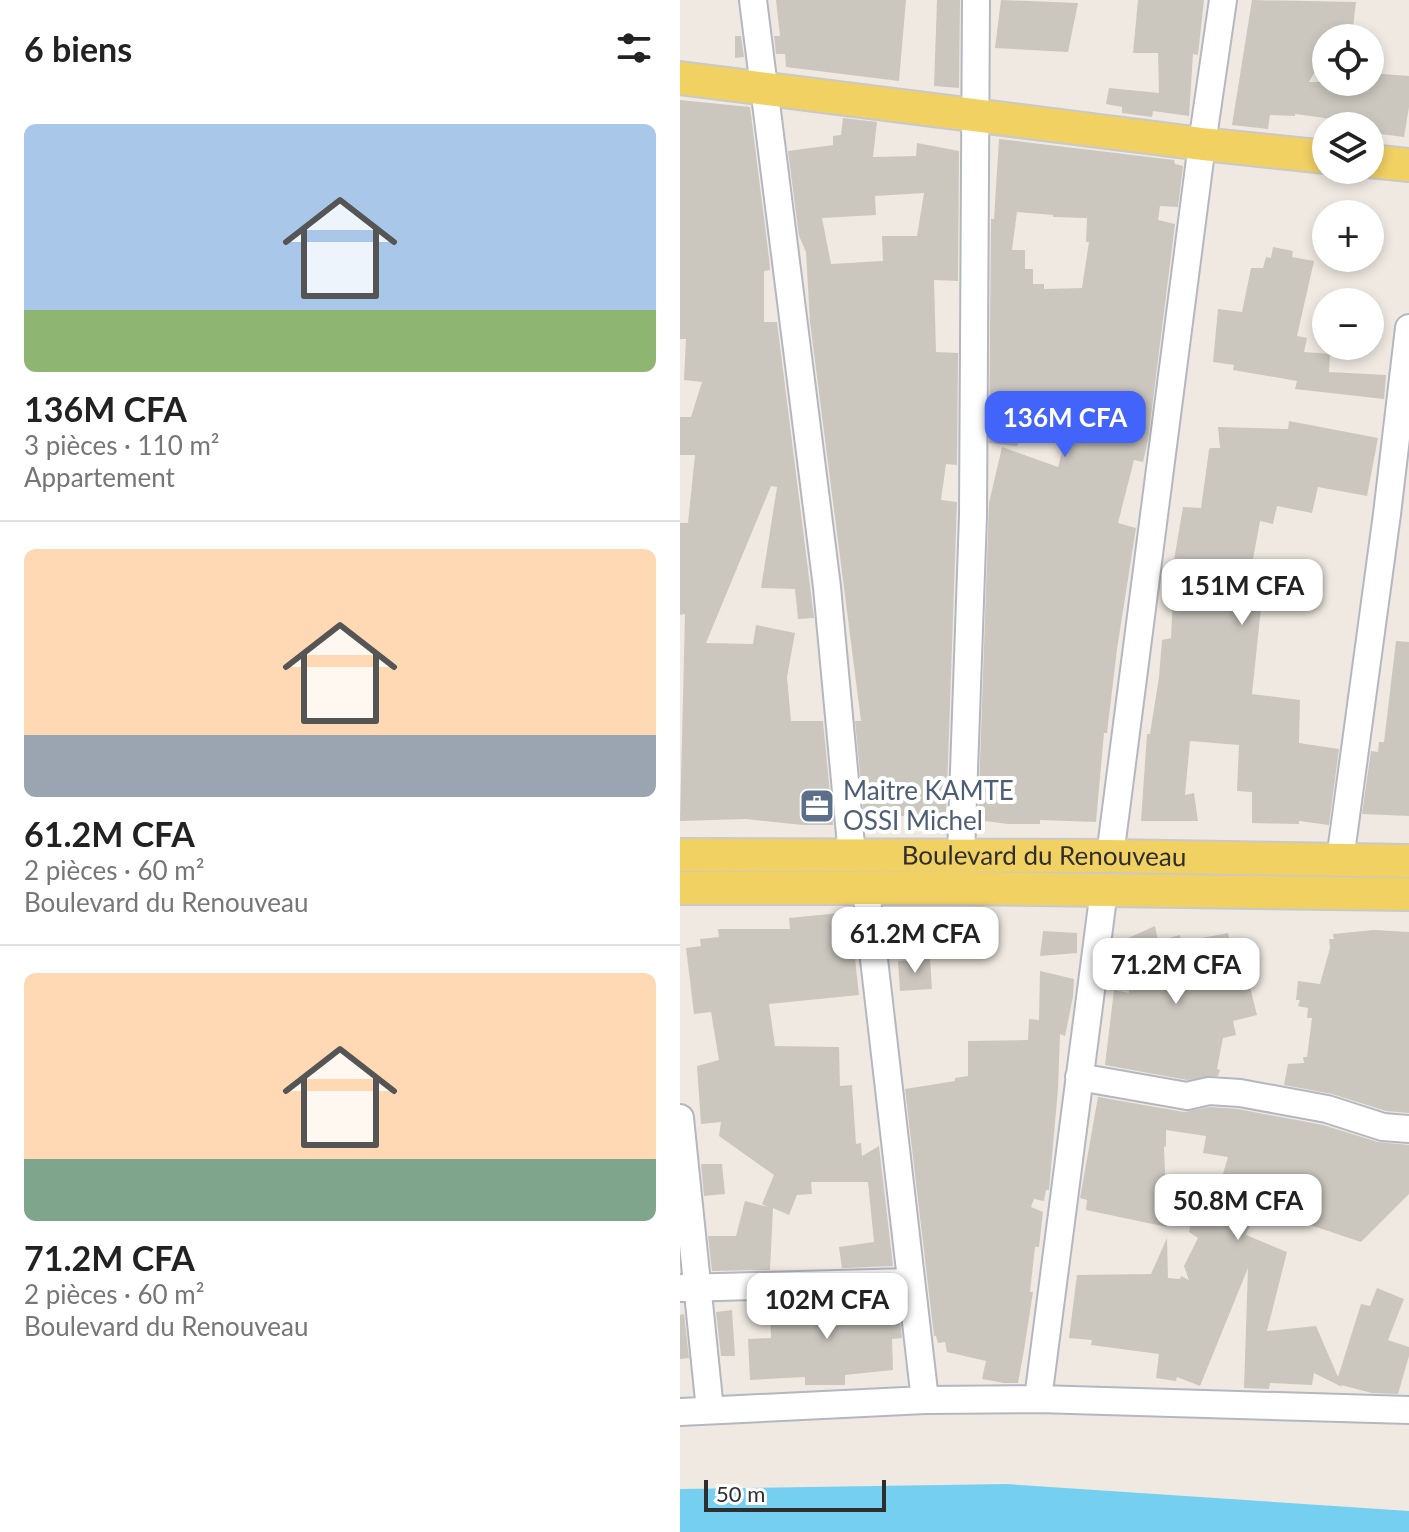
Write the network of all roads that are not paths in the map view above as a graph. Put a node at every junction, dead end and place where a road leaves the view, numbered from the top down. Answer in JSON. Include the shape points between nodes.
{"nodes":[{"id":1,"x":753,"y":0,"type":"edge"},
{"id":2,"x":976,"y":0,"type":"edge"},
{"id":3,"x":1223,"y":0,"type":"edge"},
{"id":4,"x":680,"y":78,"type":"edge"},
{"id":5,"x":763,"y":91,"type":"junction"},
{"id":6,"x":973,"y":115,"type":"junction"},
{"id":7,"x":1202,"y":144,"type":"junction"},
{"id":8,"x":1312,"y":156,"type":"edge"},
{"id":9,"x":1384,"y":162,"type":"edge"},
{"id":10,"x":1409,"y":165,"type":"edge"},
{"id":11,"x":1409,"y":328,"type":"edge"},
{"id":12,"x":680,"y":855,"type":"edge"},
{"id":13,"x":961,"y":855,"type":"junction"},
{"id":14,"x":852,"y":856,"type":"junction"},
{"id":15,"x":1110,"y":856,"type":"junction"},
{"id":16,"x":1340,"y":860,"type":"junction"},
{"id":17,"x":1409,"y":861,"type":"edge"},
{"id":18,"x":680,"y":888,"type":"edge"},
{"id":19,"x":866,"y":890,"type":"junction"},
{"id":20,"x":1104,"y":890,"type":"junction"},
{"id":21,"x":1409,"y":894,"type":"edge"},
{"id":22,"x":1079,"y":1077,"type":"junction"},
{"id":23,"x":680,"y":1118,"type":"edge"},
{"id":24,"x":1409,"y":1129,"type":"edge"},
{"id":25,"x":910,"y":1282,"type":"junction"},
{"id":26,"x":688,"y":1288,"type":"edge"},
{"id":27,"x":1038,"y":1399,"type":"junction"},
{"id":28,"x":925,"y":1400,"type":"junction"},
{"id":29,"x":710,"y":1410,"type":"junction"},
{"id":30,"x":1409,"y":1410,"type":"edge"},
{"id":31,"x":680,"y":1412,"type":"edge"}],
"edges":[{"from":1,"to":5,"type":"street"},
{"from":2,"to":6,"type":"street"},
{"from":3,"to":7,"type":"street"},
{"from":4,"to":5,"type":"main road"},
{"from":5,"to":6,"type":"main road"},
{"from":5,"to":14,"type":"street","via":[[827,587]]},
{"from":6,"to":7,"type":"main road"},
{"from":6,"to":13,"type":"street","via":[[973,516]]},
{"from":7,"to":8,"type":"main road"},
{"from":7,"to":15,"type":"street"},
{"from":9,"to":10,"type":"main road"},
{"from":11,"to":16,"type":"street"},
{"from":12,"to":14,"type":"main road","name":"Boulevard du Renouveau"},
{"from":13,"to":14,"type":"main road","name":"Boulevard du Renouveau"},
{"from":13,"to":15,"type":"main road","name":"Boulevard du Renouveau"},
{"from":15,"to":16,"type":"main road","name":"Boulevard du Renouveau"},
{"from":16,"to":17,"type":"main road","name":"Boulevard du Renouveau"},
{"from":18,"to":19,"type":"main road","name":"Boulevard du Renouveau"},
{"from":19,"to":20,"type":"main road","name":"Boulevard du Renouveau"},
{"from":19,"to":25,"type":"street"},
{"from":20,"to":21,"type":"main road","name":"Boulevard du Renouveau"},
{"from":20,"to":22,"type":"street"},
{"from":22,"to":24,"type":"street","via":[[1187,1096],[1240,1093]]},
{"from":22,"to":27,"type":"street"},
{"from":23,"to":26,"type":"street"},
{"from":25,"to":26,"type":"street"},
{"from":25,"to":28,"type":"street"},
{"from":26,"to":29,"type":"street"},
{"from":27,"to":28,"type":"street"},
{"from":27,"to":30,"type":"street"},
{"from":28,"to":29,"type":"street"},
{"from":29,"to":31,"type":"street"}]}
